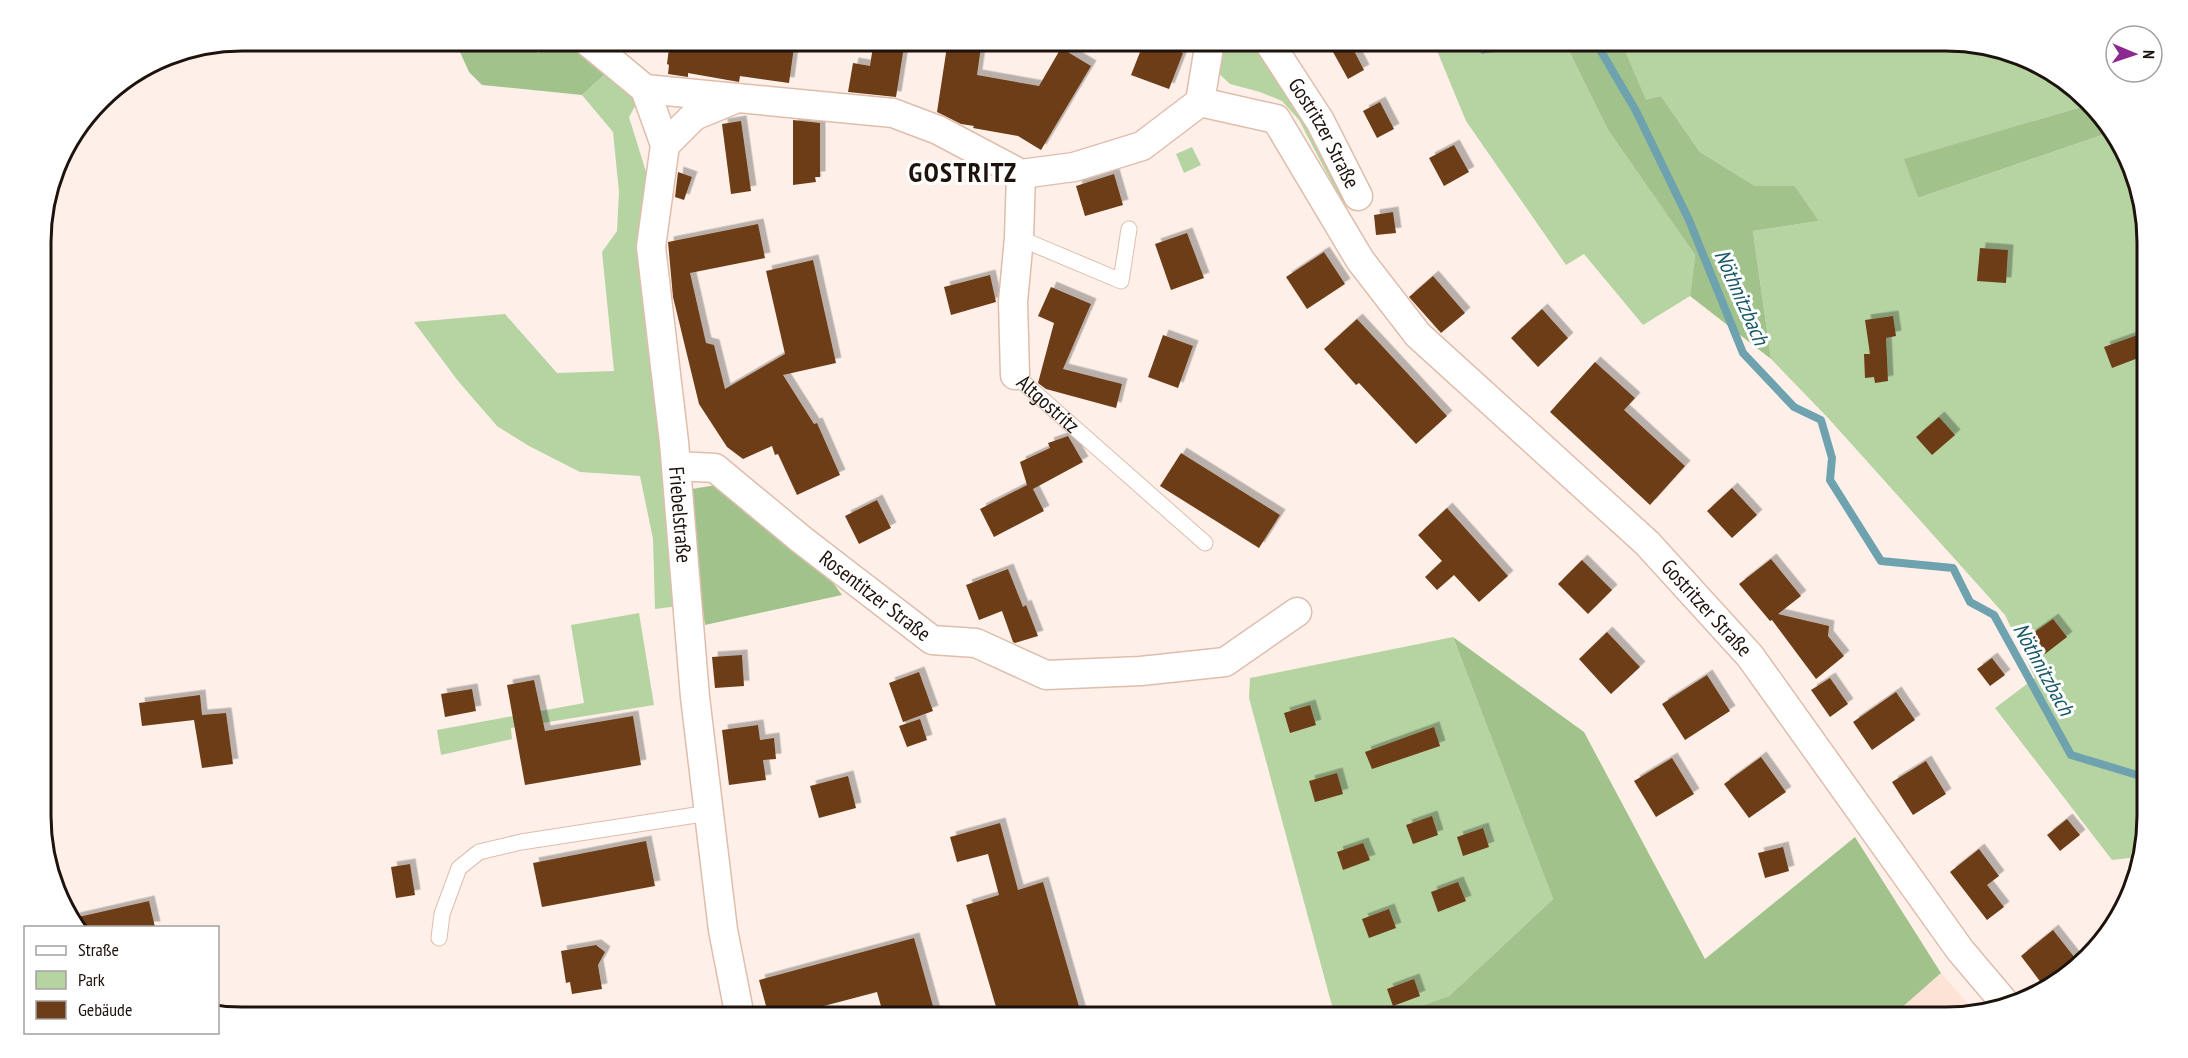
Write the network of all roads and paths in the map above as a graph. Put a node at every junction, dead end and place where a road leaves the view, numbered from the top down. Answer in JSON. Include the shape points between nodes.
{"nodes":[{"id":1,"x":600,"y":51,"type":"edge"},
{"id":2,"x":1208,"y":51,"type":"edge"},
{"id":3,"x":1275,"y":51,"type":"edge"},
{"id":4,"x":645,"y":89,"type":"junction"},
{"id":5,"x":738,"y":98,"type":"junction"},
{"id":6,"x":1200,"y":102,"type":"junction"},
{"id":7,"x":665,"y":145,"type":"junction"},
{"id":8,"x":1021,"y":174,"type":"junction"},
{"id":9,"x":1358,"y":196,"type":"dead end"},
{"id":10,"x":1129,"y":229,"type":"dead end"},
{"id":11,"x":1019,"y":238,"type":"junction"},
{"id":12,"x":1015,"y":375,"type":"joint"},
{"id":13,"x":676,"y":466,"type":"junction"},
{"id":14,"x":1205,"y":543,"type":"dead end"},
{"id":15,"x":1297,"y":612,"type":"dead end"},
{"id":16,"x":709,"y":813,"type":"junction"},
{"id":17,"x":439,"y":938,"type":"dead end"},
{"id":18,"x":2001,"y":998,"type":"edge"},
{"id":19,"x":738,"y":1007,"type":"edge"}],
"edges":[{"from":1,"to":4,"type":"street"},
{"from":2,"to":6,"type":"street"},
{"from":3,"to":9,"type":"street","name":"Gostritzer Straße","via":[[1320,121]]},
{"from":4,"to":5,"type":"street"},
{"from":4,"to":7,"type":"street","name":"Friebelstraße"},
{"from":5,"to":7,"type":"street","via":[[694,116]]},
{"from":5,"to":8,"type":"street","via":[[892,112],[939,130]]},
{"from":6,"to":8,"type":"street","via":[[1142,146],[1074,167]]},
{"from":6,"to":18,"type":"street","name":"Gostritzer Straße","via":[[1276,119],[1360,260],[1418,335],[1647,543],[1749,656],[1960,950]]},
{"from":7,"to":13,"type":"street","name":"Friebelstraße","via":[[651,247]]},
{"from":8,"to":11,"type":"street","name":"Altgostritz"},
{"from":10,"to":11,"type":"lane","via":[[1121,281]]},
{"from":11,"to":12,"type":"street","name":"Altgostritz","via":[[1013,302]]},
{"from":12,"to":14,"type":"lane","name":"Altgostritz"},
{"from":13,"to":15,"type":"street","name":"Rosentitzer Straße","via":[[715,468],[932,640],[976,643],[1046,675],[1225,662]]},
{"from":13,"to":16,"type":"street","name":"Friebelstraße","via":[[690,648]]},
{"from":16,"to":17,"type":"lane","via":[[478,852],[459,868],[442,914]]},
{"from":16,"to":19,"type":"street","name":"Friebelstraße","via":[[723,930]]}]}
